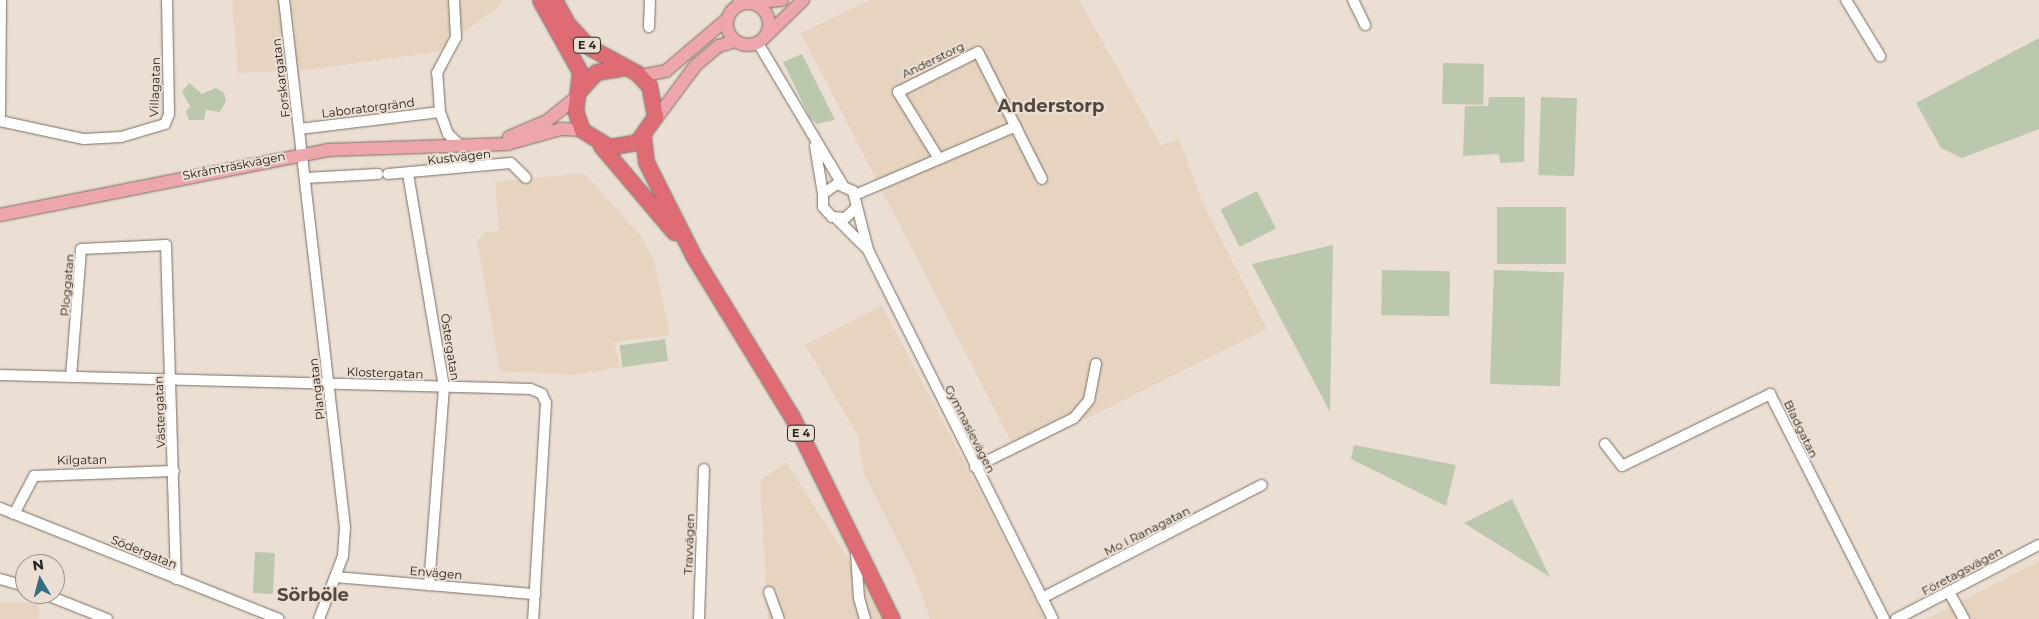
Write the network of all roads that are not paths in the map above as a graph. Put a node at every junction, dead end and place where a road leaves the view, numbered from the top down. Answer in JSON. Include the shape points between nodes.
{"nodes":[{"id":1,"x":1,"y":0,"type":"edge"},
{"id":2,"x":168,"y":0,"type":"edge"},
{"id":3,"x":284,"y":0,"type":"edge"},
{"id":4,"x":454,"y":0,"type":"edge"},
{"id":5,"x":540,"y":0,"type":"edge"},
{"id":6,"x":554,"y":0,"type":"edge"},
{"id":7,"x":650,"y":0,"type":"edge"},
{"id":8,"x":782,"y":0,"type":"edge"},
{"id":9,"x":803,"y":0,"type":"edge"},
{"id":10,"x":1353,"y":0,"type":"edge"},
{"id":11,"x":1846,"y":0,"type":"edge"},
{"id":12,"x":743,"y":2,"type":"edge"},
{"id":13,"x":726,"y":20,"type":"junction"},
{"id":14,"x":1366,"y":25,"type":"dead end"},
{"id":15,"x":649,"y":26,"type":"dead end"},
{"id":16,"x":735,"y":41,"type":"junction"},
{"id":17,"x":760,"y":41,"type":"junction"},
{"id":18,"x":1880,"y":56,"type":"dead end"},
{"id":19,"x":637,"y":74,"type":"junction"},
{"id":20,"x":577,"y":95,"type":"junction"},
{"id":21,"x":440,"y":112,"type":"junction"},
{"id":22,"x":0,"y":116,"type":"edge"},
{"id":23,"x":0,"y":120,"type":"edge"},
{"id":24,"x":1016,"y":126,"type":"junction"},
{"id":25,"x":299,"y":129,"type":"junction"},
{"id":26,"x":582,"y":130,"type":"junction"},
{"id":27,"x":647,"y":131,"type":"junction"},
{"id":28,"x":814,"y":143,"type":"junction"},
{"id":29,"x":466,"y":145,"type":"junction"},
{"id":30,"x":602,"y":146,"type":"junction"},
{"id":31,"x":303,"y":153,"type":"junction"},
{"id":32,"x":939,"y":159,"type":"junction"},
{"id":33,"x":408,"y":174,"type":"junction"},
{"id":34,"x":305,"y":178,"type":"junction"},
{"id":35,"x":526,"y":178,"type":"dead end"},
{"id":36,"x":1042,"y":179,"type":"dead end"},
{"id":37,"x":842,"y":184,"type":"junction"},
{"id":38,"x":823,"y":194,"type":"junction"},
{"id":39,"x":855,"y":195,"type":"junction"},
{"id":40,"x":855,"y":208,"type":"junction"},
{"id":41,"x":0,"y":215,"type":"edge"},
{"id":42,"x":836,"y":218,"type":"junction"},
{"id":43,"x":166,"y":245,"type":"joint"},
{"id":44,"x":868,"y":250,"type":"junction"},
{"id":45,"x":694,"y":257,"type":"junction"},
{"id":46,"x":1096,"y":364,"type":"dead end"},
{"id":47,"x":0,"y":375,"type":"edge"},
{"id":48,"x":71,"y":377,"type":"junction"},
{"id":49,"x":171,"y":380,"type":"junction"},
{"id":50,"x":328,"y":384,"type":"junction"},
{"id":51,"x":444,"y":387,"type":"junction"},
{"id":52,"x":1604,"y":444,"type":"dead end"},
{"id":53,"x":975,"y":467,"type":"junction"},
{"id":54,"x":704,"y":469,"type":"dead end"},
{"id":55,"x":174,"y":471,"type":"junction"},
{"id":56,"x":1262,"y":485,"type":"dead end"},
{"id":57,"x":0,"y":508,"type":"edge"},
{"id":58,"x":14,"y":514,"type":"junction"},
{"id":59,"x":855,"y":542,"type":"junction"},
{"id":60,"x":2039,"y":545,"type":"edge"},
{"id":61,"x":335,"y":577,"type":"junction"},
{"id":62,"x":176,"y":578,"type":"junction"},
{"id":63,"x":0,"y":579,"type":"edge"},
{"id":64,"x":15,"y":583,"type":"edge"},
{"id":65,"x":429,"y":585,"type":"junction"},
{"id":66,"x":770,"y":592,"type":"dead end"},
{"id":67,"x":1949,"y":592,"type":"junction"},
{"id":68,"x":535,"y":594,"type":"junction"},
{"id":69,"x":1042,"y":598,"type":"junction"},
{"id":70,"x":65,"y":603,"type":"edge"},
{"id":71,"x":102,"y":618,"type":"edge"},
{"id":72,"x":279,"y":619,"type":"edge"},
{"id":73,"x":319,"y":619,"type":"edge"},
{"id":74,"x":533,"y":619,"type":"edge"},
{"id":75,"x":699,"y":619,"type":"edge"},
{"id":76,"x":779,"y":619,"type":"edge"},
{"id":77,"x":865,"y":619,"type":"edge"},
{"id":78,"x":892,"y":619,"type":"edge"},
{"id":79,"x":1053,"y":619,"type":"edge"},
{"id":80,"x":1884,"y":619,"type":"edge"},
{"id":81,"x":1896,"y":619,"type":"edge"},
{"id":82,"x":1964,"y":619,"type":"edge"}],
"edges":[{"from":1,"to":22,"type":"street"},
{"from":2,"to":23,"type":"street","name":"Villagatan","via":[[169,114],[165,124],[121,137],[84,139]]},
{"from":3,"to":25,"type":"street","name":"Forskargatan"},
{"from":4,"to":21,"type":"street","via":[[456,38],[437,73]]},
{"from":5,"to":20,"type":"highway","number":"E 4","via":[[580,72]]},
{"from":6,"to":19,"type":"highway","number":"E 4","via":[[566,22],[589,47]]},
{"from":7,"to":15,"type":"street"},
{"from":8,"to":12,"type":"main road"},
{"from":9,"to":17,"type":"main road"},
{"from":10,"to":14,"type":"street"},
{"from":11,"to":18,"type":"street"},
{"from":12,"to":13,"type":"main road"},
{"from":12,"to":17,"type":"main road","via":[[768,18]]},
{"from":13,"to":16,"type":"main road"},
{"from":13,"to":19,"type":"main road","via":[[666,71]]},
{"from":16,"to":17,"type":"main road"},
{"from":16,"to":27,"type":"main road","via":[[719,46],[696,65]]},
{"from":17,"to":28,"type":"street"},
{"from":19,"to":20,"type":"highway","via":[[603,69],[588,78]]},
{"from":19,"to":27,"type":"highway","via":[[654,98]]},
{"from":20,"to":26,"type":"highway","via":[[576,117]]},
{"from":20,"to":29,"type":"main road","name":"Skråmträskvägen","via":[[559,114],[521,133]]},
{"from":21,"to":25,"type":"street","name":"Laboratorgränd"},
{"from":21,"to":29,"type":"street","via":[[448,134]]},
{"from":24,"to":32,"type":"street"},
{"from":24,"to":32,"type":"street","name":"Anderstorg","via":[[978,52],[898,92]]},
{"from":24,"to":36,"type":"street","name":"Anderstorg"},
{"from":25,"to":31,"type":"street","name":"Forskargatan"},
{"from":26,"to":29,"type":"main road","name":"Skråmträskvägen","via":[[560,128],[519,142]]},
{"from":26,"to":30,"type":"highway"},
{"from":27,"to":30,"type":"highway","via":[[623,147]]},
{"from":27,"to":45,"type":"highway","number":"E 4","via":[[646,162]]},
{"from":28,"to":37,"type":"street"},
{"from":28,"to":38,"type":"street"},
{"from":29,"to":31,"type":"main road","name":"Skråmträskvägen"},
{"from":30,"to":45,"type":"highway","number":"E 4"},
{"from":31,"to":34,"type":"street","name":"Plangatan"},
{"from":31,"to":41,"type":"main road","name":"Skråmträskvägen"},
{"from":32,"to":39,"type":"street"},
{"from":33,"to":34,"type":"street","name":"Kustvägen"},
{"from":33,"to":35,"type":"street","name":"Kustvägen","via":[[511,163]]},
{"from":33,"to":51,"type":"street","name":"Östergatan"},
{"from":34,"to":50,"type":"street","name":"Plangatan"},
{"from":37,"to":38,"type":"street","via":[[833,185]]},
{"from":37,"to":39,"type":"street"},
{"from":38,"to":42,"type":"street","via":[[823,207]]},
{"from":39,"to":40,"type":"street"},
{"from":40,"to":42,"type":"street","via":[[845,218]]},
{"from":40,"to":44,"type":"street","name":"Gymnasievägen"},
{"from":42,"to":44,"type":"street","name":"Gymnasievägen"},
{"from":43,"to":48,"type":"street","name":"Ploggatan","via":[[81,250]]},
{"from":43,"to":49,"type":"street","name":"Västergatan"},
{"from":44,"to":53,"type":"street","name":"Gymnasievägen"},
{"from":45,"to":59,"type":"highway","number":"E 4","via":[[791,415]]},
{"from":46,"to":53,"type":"street","via":[[1089,400],[1074,418]]},
{"from":47,"to":48,"type":"street","name":"Klostergatan"},
{"from":48,"to":49,"type":"street","name":"Klostergatan"},
{"from":49,"to":50,"type":"street","name":"Klostergatan"},
{"from":49,"to":55,"type":"street","name":"Västergatan"},
{"from":50,"to":51,"type":"street","name":"Klostergatan"},
{"from":50,"to":61,"type":"street","name":"Plangatan","via":[[345,527]]},
{"from":51,"to":65,"type":"street","name":"Östergatan"},
{"from":51,"to":68,"type":"street","name":"Klostergatan","via":[[542,394],[546,403]]},
{"from":52,"to":80,"type":"street","name":"Bladgatan","via":[[1622,466],[1770,394]]},
{"from":53,"to":69,"type":"street","name":"Gymnasievägen"},
{"from":54,"to":75,"type":"street","name":"Travvägen"},
{"from":55,"to":58,"type":"street","name":"Kilgatan","via":[[43,474],[27,482]]},
{"from":55,"to":62,"type":"street","name":"Västergatan"},
{"from":56,"to":69,"type":"street","name":"Mo i Ranagatan"},
{"from":57,"to":58,"type":"street","name":"Södergatan"},
{"from":58,"to":62,"type":"street","name":"Södergatan"},
{"from":59,"to":77,"type":"street","via":[[859,598]]},
{"from":59,"to":78,"type":"highway","number":"E 4"},
{"from":60,"to":67,"type":"street","name":"Företagsvägen"},
{"from":61,"to":65,"type":"street","name":"Envägen"},
{"from":61,"to":73,"type":"street","name":"Plangatan"},
{"from":62,"to":72,"type":"street","name":"Södergatan"},
{"from":63,"to":64,"type":"street"},
{"from":65,"to":68,"type":"street","name":"Envägen"},
{"from":66,"to":76,"type":"street"},
{"from":67,"to":81,"type":"street","name":"Företagsvägen"},
{"from":67,"to":82,"type":"street"},
{"from":68,"to":74,"type":"street","name":"Klostergatan"},
{"from":69,"to":79,"type":"street","name":"Gymnasievägen"},
{"from":70,"to":71,"type":"street"}]}
